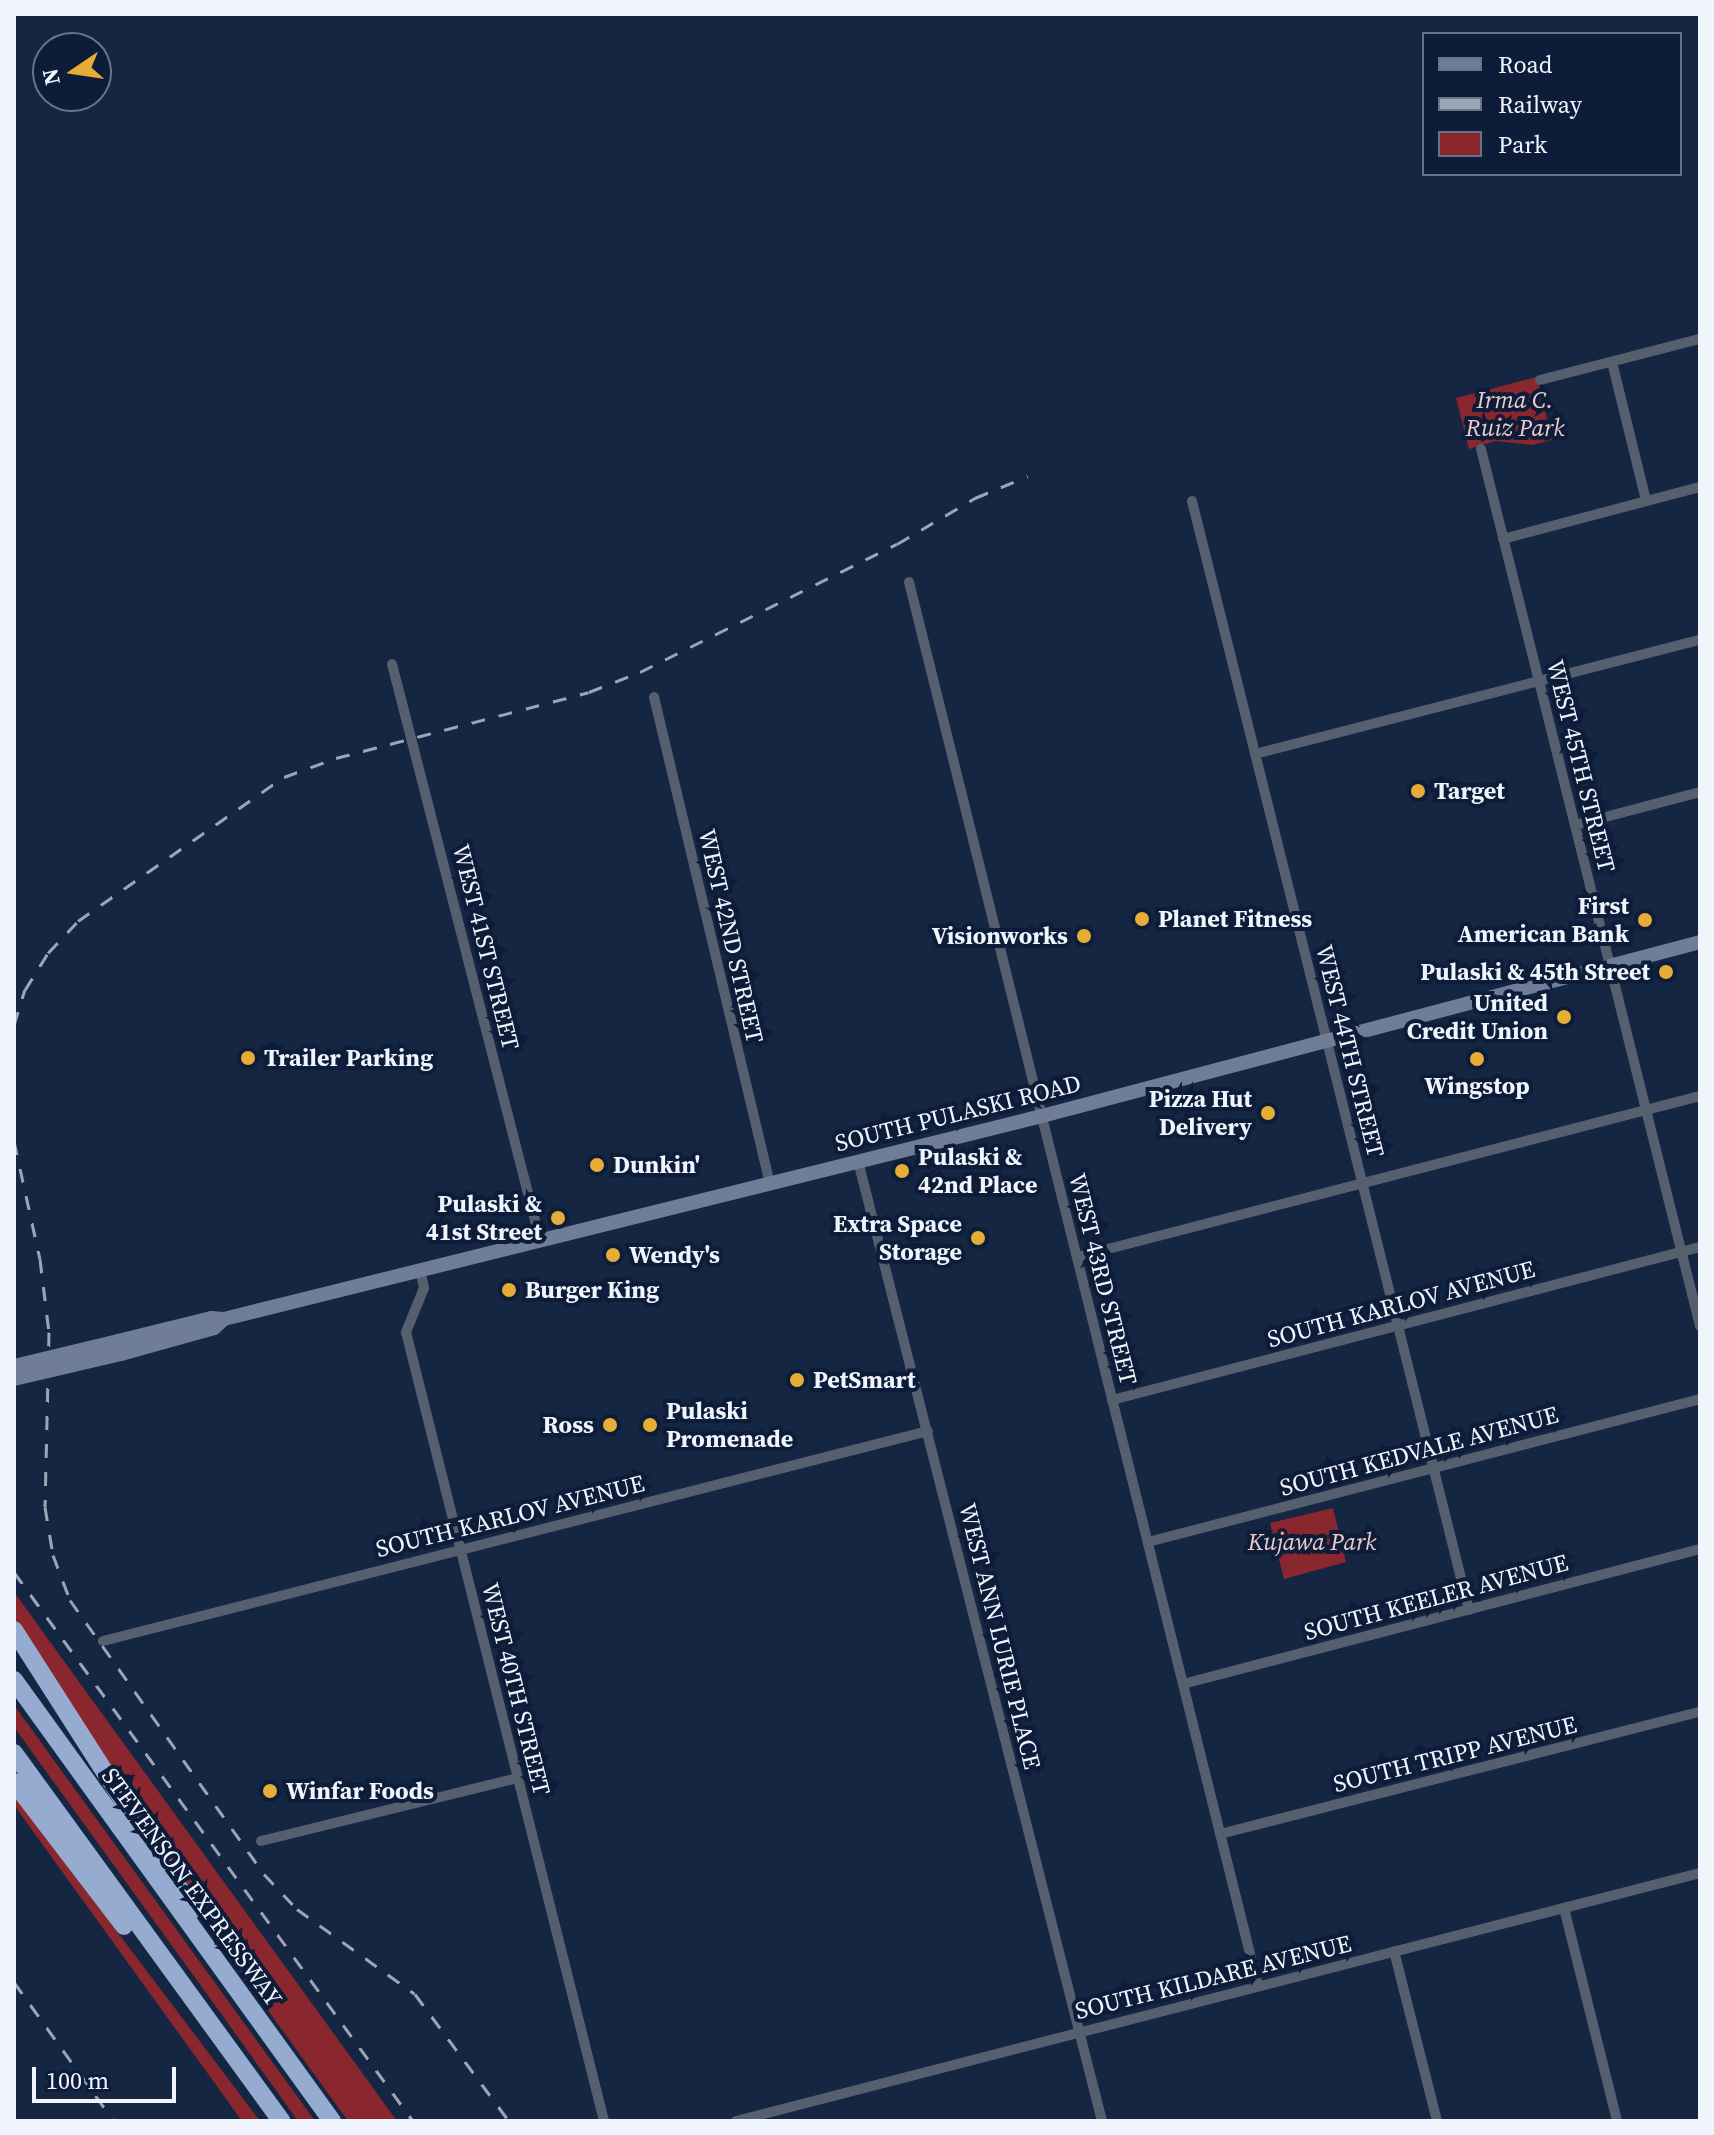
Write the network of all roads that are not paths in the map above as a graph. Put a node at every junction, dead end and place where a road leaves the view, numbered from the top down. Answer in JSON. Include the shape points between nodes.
{"nodes":[{"id":1,"x":1700,"y":339,"type":"edge"},
{"id":2,"x":1612,"y":362,"type":"junction"},
{"id":3,"x":1540,"y":380,"type":"dead end"},
{"id":4,"x":1481,"y":449,"type":"dead end"},
{"id":5,"x":1700,"y":487,"type":"edge"},
{"id":6,"x":1646,"y":500,"type":"junction"},
{"id":7,"x":1192,"y":501,"type":"dead end"},
{"id":8,"x":1503,"y":539,"type":"junction"},
{"id":9,"x":909,"y":582,"type":"dead end"},
{"id":10,"x":1700,"y":640,"type":"edge"},
{"id":11,"x":392,"y":664,"type":"dead end"},
{"id":12,"x":1539,"y":682,"type":"junction"},
{"id":13,"x":654,"y":697,"type":"dead end"},
{"id":14,"x":1255,"y":754,"type":"junction"},
{"id":15,"x":1700,"y":792,"type":"edge"},
{"id":16,"x":1575,"y":825,"type":"junction"},
{"id":17,"x":1700,"y":942,"type":"edge"},
{"id":18,"x":1610,"y":965,"type":"junction"},
{"id":19,"x":1327,"y":1040,"type":"junction"},
{"id":20,"x":1700,"y":1096,"type":"edge"},
{"id":21,"x":1646,"y":1110,"type":"junction"},
{"id":22,"x":1042,"y":1116,"type":"junction"},
{"id":23,"x":858,"y":1161,"type":"junction"},
{"id":24,"x":770,"y":1183,"type":"junction"},
{"id":25,"x":1362,"y":1183,"type":"junction"},
{"id":26,"x":540,"y":1240,"type":"junction"},
{"id":27,"x":1700,"y":1247,"type":"edge"},
{"id":28,"x":1681,"y":1251,"type":"junction"},
{"id":29,"x":1077,"y":1257,"type":"junction"},
{"id":30,"x":420,"y":1270,"type":"junction"},
{"id":31,"x":224,"y":1319,"type":"junction"},
{"id":32,"x":1398,"y":1325,"type":"junction"},
{"id":33,"x":1700,"y":1326,"type":"edge"},
{"id":34,"x":14,"y":1366,"type":"edge"},
{"id":35,"x":14,"y":1379,"type":"edge"},
{"id":36,"x":1700,"y":1399,"type":"edge"},
{"id":37,"x":1112,"y":1400,"type":"junction"},
{"id":38,"x":928,"y":1431,"type":"junction"},
{"id":39,"x":1433,"y":1468,"type":"junction"},
{"id":40,"x":1148,"y":1542,"type":"junction"},
{"id":41,"x":460,"y":1549,"type":"junction"},
{"id":42,"x":1700,"y":1549,"type":"edge"},
{"id":43,"x":1469,"y":1610,"type":"junction"},
{"id":44,"x":18,"y":1636,"type":"edge"},
{"id":45,"x":103,"y":1641,"type":"dead end"},
{"id":46,"x":14,"y":1680,"type":"edge"},
{"id":47,"x":1183,"y":1684,"type":"junction"},
{"id":48,"x":1700,"y":1712,"type":"edge"},
{"id":49,"x":14,"y":1753,"type":"edge"},
{"id":50,"x":517,"y":1778,"type":"junction"},
{"id":51,"x":14,"y":1782,"type":"edge"},
{"id":52,"x":1220,"y":1834,"type":"junction"},
{"id":53,"x":261,"y":1841,"type":"dead end"},
{"id":54,"x":1700,"y":1873,"type":"edge"},
{"id":55,"x":1564,"y":1908,"type":"junction"},
{"id":56,"x":1394,"y":1951,"type":"junction"},
{"id":57,"x":235,"y":1986,"type":"junction"},
{"id":58,"x":1258,"y":1986,"type":"junction"},
{"id":59,"x":1079,"y":2033,"type":"junction"},
{"id":60,"x":218,"y":2034,"type":"junction"},
{"id":61,"x":281,"y":2121,"type":"edge"},
{"id":62,"x":332,"y":2121,"type":"edge"},
{"id":63,"x":604,"y":2121,"type":"edge"},
{"id":64,"x":736,"y":2121,"type":"edge"},
{"id":65,"x":1102,"y":2121,"type":"edge"},
{"id":66,"x":1437,"y":2121,"type":"edge"},
{"id":67,"x":1617,"y":2121,"type":"edge"}],
"edges":[{"from":1,"to":2,"type":"street"},
{"from":2,"to":3,"type":"street"},
{"from":2,"to":6,"type":"street"},
{"from":4,"to":8,"type":"street","name":"WEST 45TH STREET"},
{"from":5,"to":6,"type":"street"},
{"from":6,"to":8,"type":"street"},
{"from":7,"to":14,"type":"street","name":"WEST 44TH STREET"},
{"from":8,"to":12,"type":"street","name":"WEST 45TH STREET"},
{"from":9,"to":22,"type":"street","name":"WEST 43RD STREET"},
{"from":10,"to":12,"type":"street"},
{"from":11,"to":26,"type":"street","name":"WEST 41ST STREET"},
{"from":12,"to":14,"type":"street"},
{"from":12,"to":16,"type":"street","name":"WEST 45TH STREET"},
{"from":13,"to":24,"type":"street","name":"WEST 42ND STREET"},
{"from":14,"to":19,"type":"street","name":"WEST 44TH STREET"},
{"from":15,"to":16,"type":"street"},
{"from":16,"to":18,"type":"street","name":"WEST 45TH STREET"},
{"from":17,"to":18,"type":"main road","name":"SOUTH PULASKI ROAD"},
{"from":18,"to":19,"type":"main road","name":"SOUTH PULASKI ROAD"},
{"from":18,"to":21,"type":"street","name":"WEST 45TH STREET"},
{"from":19,"to":22,"type":"main road","name":"SOUTH PULASKI ROAD"},
{"from":19,"to":25,"type":"street","name":"WEST 44TH STREET"},
{"from":20,"to":21,"type":"street"},
{"from":21,"to":25,"type":"street"},
{"from":21,"to":28,"type":"street","name":"WEST 45TH STREET"},
{"from":22,"to":23,"type":"main road","name":"SOUTH PULASKI ROAD"},
{"from":22,"to":29,"type":"street","name":"WEST 43RD STREET"},
{"from":23,"to":24,"type":"main road","name":"SOUTH PULASKI ROAD"},
{"from":23,"to":38,"type":"street","name":"WEST ANN LURIE PLACE"},
{"from":24,"to":26,"type":"main road","name":"SOUTH PULASKI ROAD"},
{"from":25,"to":29,"type":"street"},
{"from":25,"to":32,"type":"street","name":"WEST 44TH STREET"},
{"from":26,"to":30,"type":"main road","name":"SOUTH PULASKI ROAD"},
{"from":27,"to":28,"type":"street","name":"SOUTH KARLOV AVENUE"},
{"from":28,"to":32,"type":"street","name":"SOUTH KARLOV AVENUE"},
{"from":28,"to":33,"type":"street","name":"WEST 45TH STREET"},
{"from":29,"to":37,"type":"street","name":"WEST 43RD STREET"},
{"from":30,"to":31,"type":"main road","name":"SOUTH PULASKI ROAD"},
{"from":30,"to":41,"type":"street","name":"WEST 40TH STREET","via":[[424,1288],[406,1332]]},
{"from":31,"to":34,"type":"main road","name":"SOUTH PULASKI ROAD","bridge":true},
{"from":31,"to":35,"type":"main road","name":"SOUTH PULASKI ROAD","bridge":true,"via":[[214,1328]]},
{"from":32,"to":37,"type":"street","name":"SOUTH KARLOV AVENUE"},
{"from":32,"to":39,"type":"street","name":"WEST 44TH STREET"},
{"from":36,"to":39,"type":"street","name":"SOUTH KEDVALE AVENUE"},
{"from":37,"to":40,"type":"street","name":"WEST 43RD STREET"},
{"from":38,"to":41,"type":"street","name":"SOUTH KARLOV AVENUE"},
{"from":38,"to":59,"type":"street","name":"WEST ANN LURIE PLACE"},
{"from":39,"to":40,"type":"street","name":"SOUTH KEDVALE AVENUE"},
{"from":39,"to":43,"type":"street","name":"WEST 44TH STREET"},
{"from":40,"to":47,"type":"street","name":"WEST 43RD STREET"},
{"from":41,"to":45,"type":"street","name":"SOUTH KARLOV AVENUE"},
{"from":41,"to":50,"type":"street","name":"WEST 40TH STREET"},
{"from":42,"to":43,"type":"street","name":"SOUTH KEELER AVENUE"},
{"from":43,"to":47,"type":"street","name":"SOUTH KEELER AVENUE"},
{"from":44,"to":57,"type":"highway","via":[[133,1810]]},
{"from":46,"to":57,"type":"highway","name":"STEVENSON EXPRESSWAY"},
{"from":47,"to":52,"type":"street","name":"WEST 43RD STREET"},
{"from":48,"to":52,"type":"street","name":"SOUTH TRIPP AVENUE"},
{"from":49,"to":60,"type":"highway"},
{"from":50,"to":53,"type":"street"},
{"from":50,"to":63,"type":"street","name":"WEST 40TH STREET"},
{"from":51,"to":60,"type":"highway","via":[[163,1977]]},
{"from":52,"to":58,"type":"street","name":"WEST 43RD STREET"},
{"from":54,"to":55,"type":"street","name":"SOUTH KILDARE AVENUE"},
{"from":55,"to":56,"type":"street","name":"SOUTH KILDARE AVENUE"},
{"from":55,"to":67,"type":"street"},
{"from":56,"to":58,"type":"street","name":"SOUTH KILDARE AVENUE"},
{"from":56,"to":66,"type":"street"},
{"from":57,"to":62,"type":"highway","name":"STEVENSON EXPRESSWAY"},
{"from":58,"to":59,"type":"street","name":"SOUTH KILDARE AVENUE"},
{"from":59,"to":64,"type":"street","name":"SOUTH KILDARE AVENUE"},
{"from":59,"to":65,"type":"street","name":"WEST ANN LURIE PLACE"},
{"from":60,"to":61,"type":"highway"}]}
